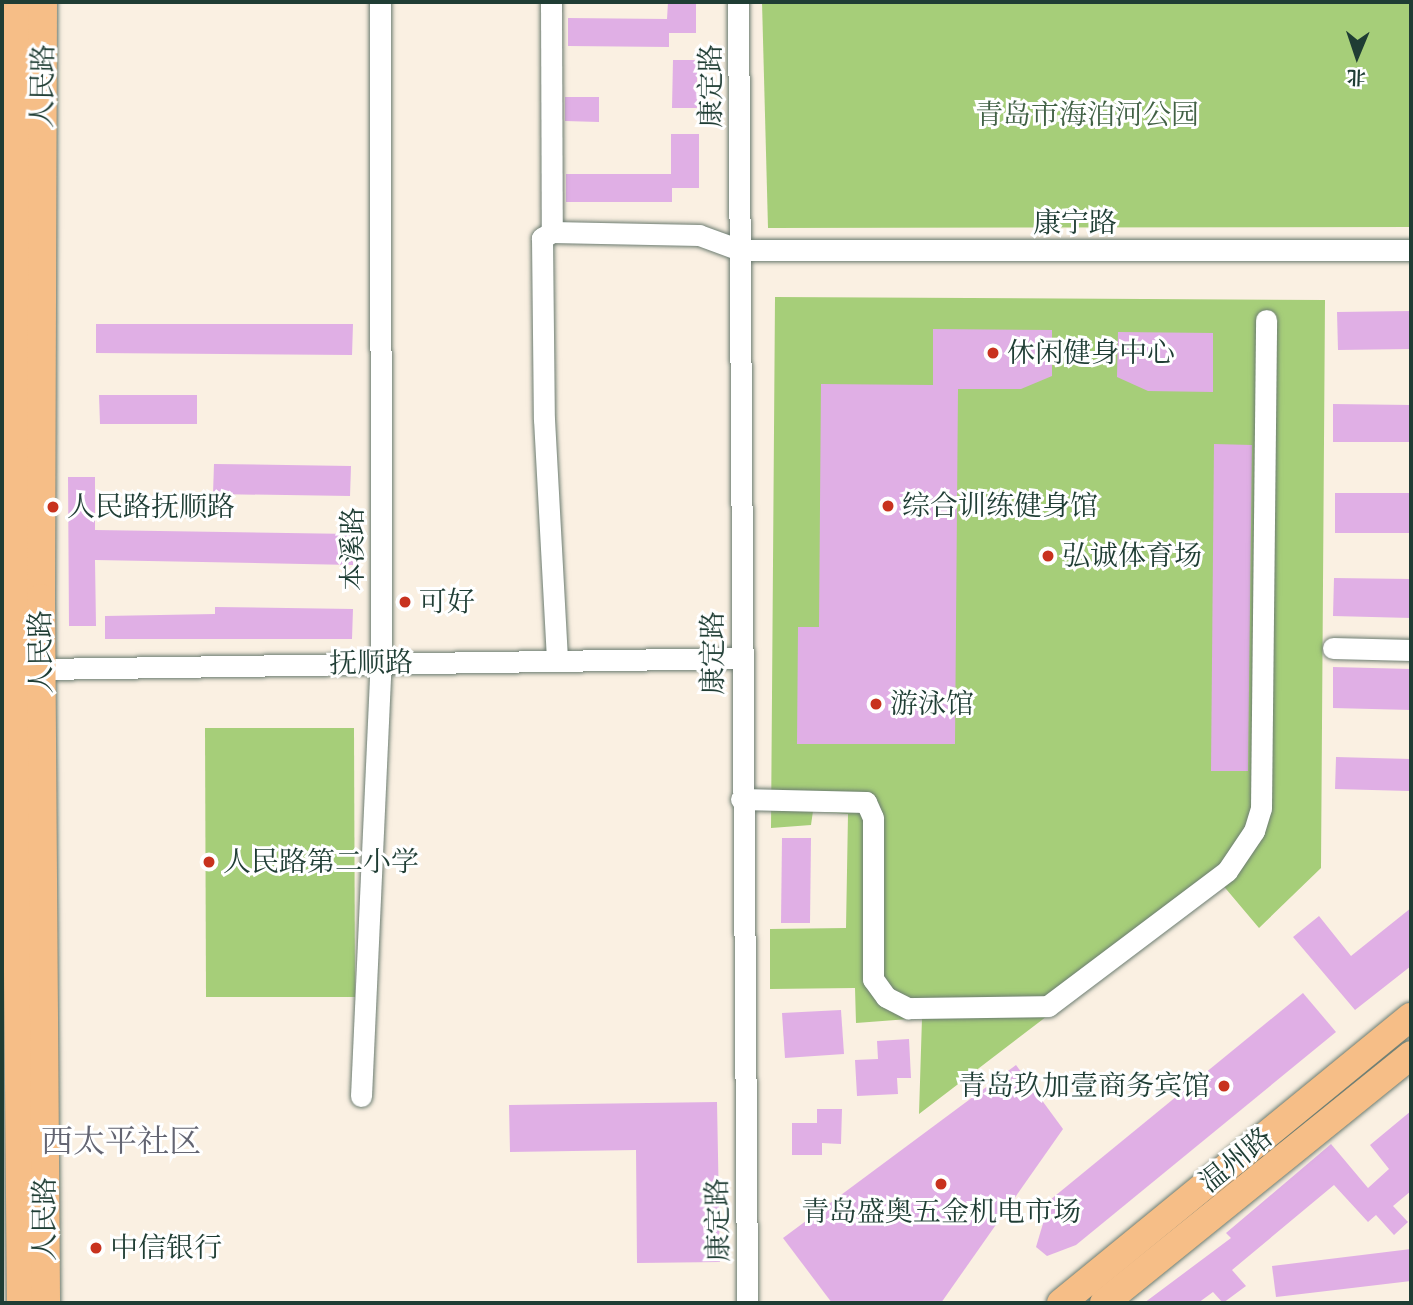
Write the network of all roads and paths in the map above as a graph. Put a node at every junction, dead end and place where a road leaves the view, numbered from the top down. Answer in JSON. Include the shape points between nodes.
{"nodes":[{"id":1,"x":17,"y":2,"type":"edge"},
{"id":2,"x":43,"y":2,"type":"edge"},
{"id":3,"x":380,"y":2,"type":"edge"},
{"id":4,"x":551,"y":2,"type":"edge"},
{"id":5,"x":738,"y":2,"type":"edge"},
{"id":6,"x":9,"y":97,"type":"edge"},
{"id":7,"x":552,"y":232,"type":"junction"},
{"id":8,"x":740,"y":250,"type":"junction"},
{"id":9,"x":1411,"y":250,"type":"edge"},
{"id":10,"x":1266,"y":320,"type":"dead end"},
{"id":11,"x":1333,"y":648,"type":"dead end"},
{"id":12,"x":1411,"y":650,"type":"edge"},
{"id":13,"x":741,"y":658,"type":"junction"},
{"id":14,"x":556,"y":661,"type":"junction"},
{"id":15,"x":381,"y":663,"type":"junction"},
{"id":16,"x":20,"y":669,"type":"edge"},
{"id":17,"x":741,"y":799,"type":"junction"},
{"id":18,"x":1411,"y":1017,"type":"edge"},
{"id":19,"x":1411,"y":1055,"type":"edge"},
{"id":20,"x":361,"y":1096,"type":"dead end"},
{"id":21,"x":21,"y":1303,"type":"edge"},
{"id":22,"x":46,"y":1303,"type":"edge"},
{"id":23,"x":747,"y":1303,"type":"edge"},
{"id":24,"x":1061,"y":1303,"type":"edge"},
{"id":25,"x":1104,"y":1303,"type":"edge"}],
"edges":[{"from":1,"to":6,"type":"main road","name":"人民路"},
{"from":2,"to":16,"type":"main road","name":"人民路"},
{"from":3,"to":15,"type":"street","name":"本溪路"},
{"from":4,"to":7,"type":"street"},
{"from":5,"to":8,"type":"street","name":"康定路"},
{"from":6,"to":16,"type":"main road","name":"人民路"},
{"from":7,"to":8,"type":"street","via":[[699,235]]},
{"from":7,"to":14,"type":"street","via":[[542,238],[543,391]]},
{"from":8,"to":9,"type":"street","name":"康宁路"},
{"from":8,"to":13,"type":"street","name":"康定路"},
{"from":10,"to":17,"type":"street","via":[[1261,808],[1254,831],[1227,871],[1048,1006],[908,1008],[886,997],[873,979],[873,818],[866,802]]},
{"from":11,"to":12,"type":"street"},
{"from":13,"to":14,"type":"street","name":"抚顺路"},
{"from":13,"to":17,"type":"street","name":"康定路"},
{"from":14,"to":15,"type":"street","name":"抚顺路"},
{"from":15,"to":16,"type":"street","name":"抚顺路"},
{"from":15,"to":20,"type":"street","name":"本溪路"},
{"from":16,"to":21,"type":"main road","name":"人民路"},
{"from":16,"to":22,"type":"main road","name":"人民路"},
{"from":17,"to":23,"type":"street","name":"康定路"},
{"from":18,"to":24,"type":"main road","name":"温州路"},
{"from":19,"to":25,"type":"main road","name":"温州路"}]}
